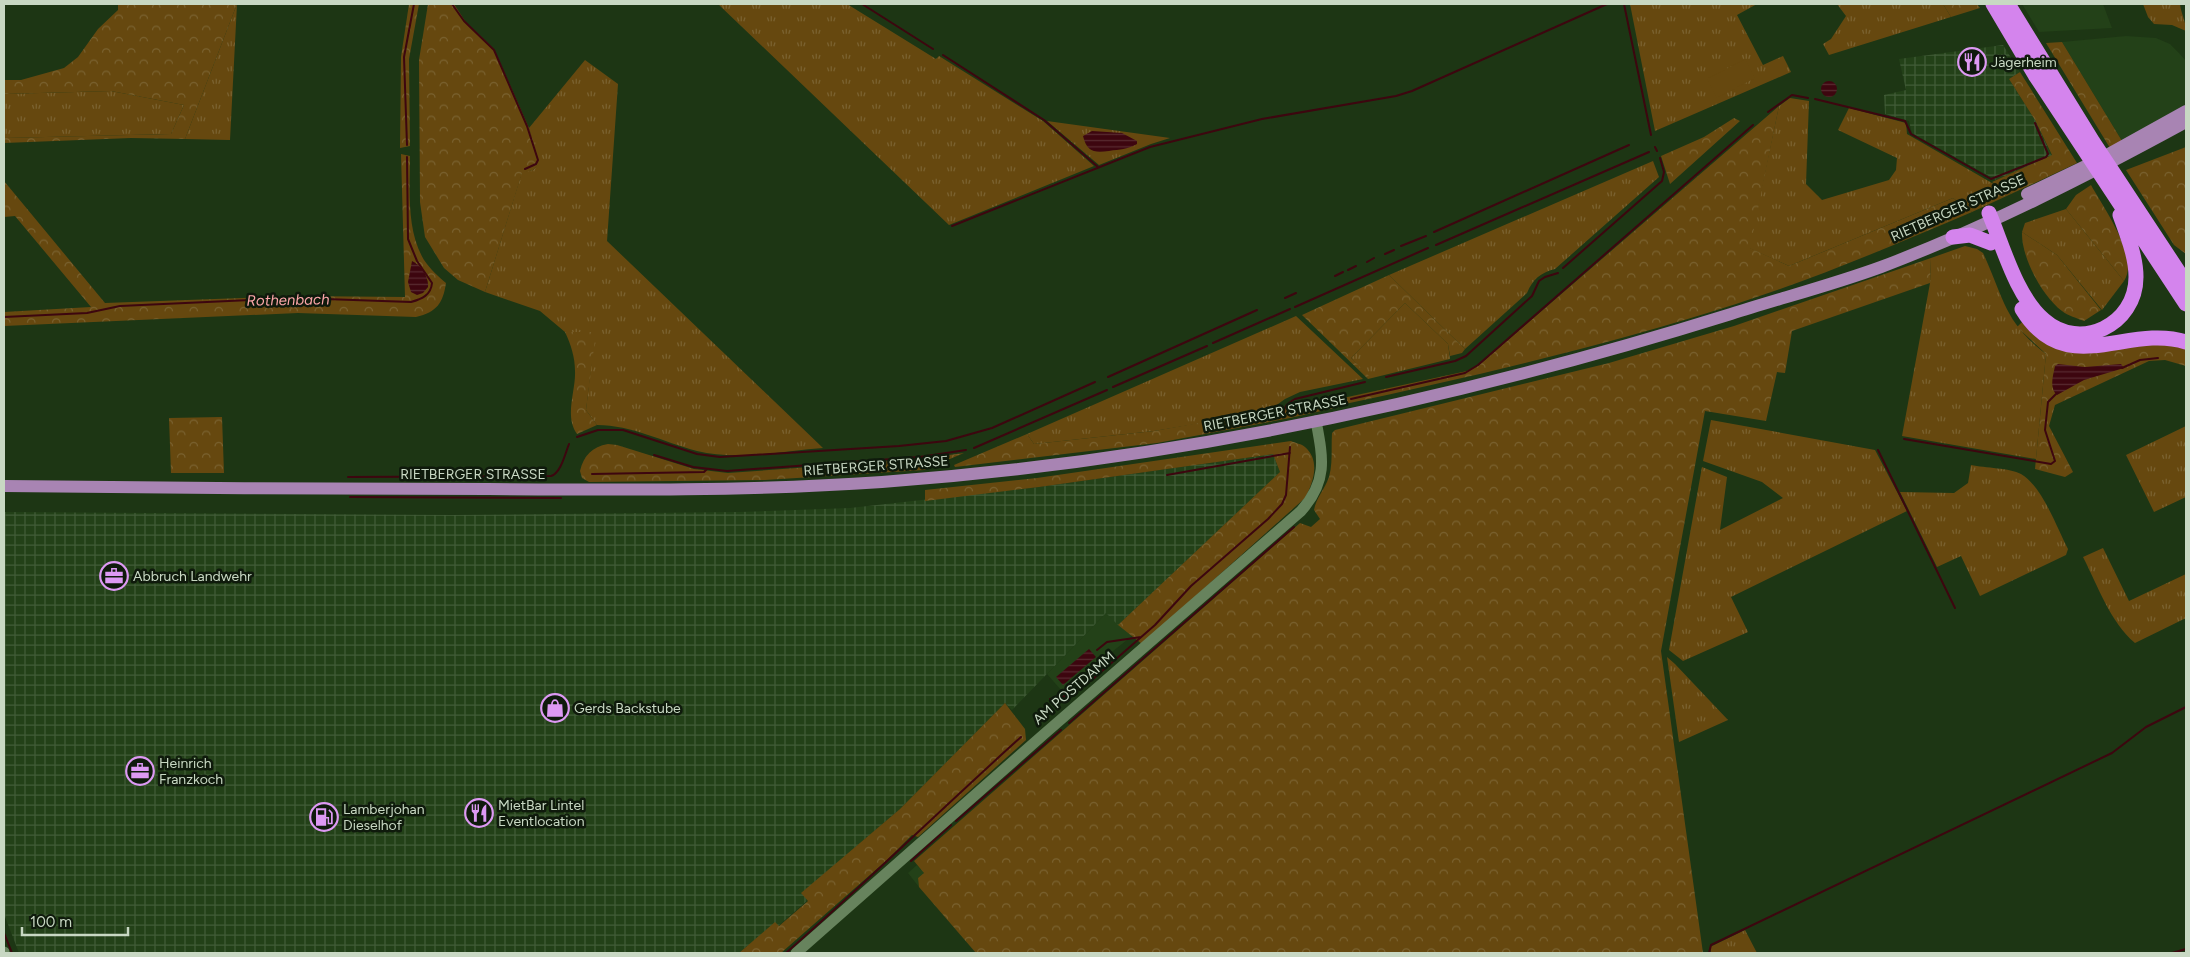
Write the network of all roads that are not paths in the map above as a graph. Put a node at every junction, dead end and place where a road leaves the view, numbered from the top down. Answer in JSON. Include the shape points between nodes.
{"nodes":[{"id":1,"x":1993,"y":4,"type":"edge"},
{"id":2,"x":2008,"y":4,"type":"edge"},
{"id":3,"x":2040,"y":71,"type":"junction"},
{"id":4,"x":2186,"y":111,"type":"edge"},
{"id":5,"x":2186,"y":122,"type":"edge"},
{"id":6,"x":2112,"y":185,"type":"junction"},
{"id":7,"x":1986,"y":219,"type":"junction"},
{"id":8,"x":1953,"y":237,"type":"junction"},
{"id":9,"x":1991,"y":243,"type":"junction"},
{"id":10,"x":2164,"y":250,"type":"junction"},
{"id":11,"x":2186,"y":266,"type":"edge"},
{"id":12,"x":2186,"y":283,"type":"edge"},
{"id":13,"x":2186,"y":304,"type":"edge"},
{"id":14,"x":1733,"y":314,"type":"junction"},
{"id":15,"x":2186,"y":342,"type":"edge"},
{"id":16,"x":1316,"y":421,"type":"junction"},
{"id":17,"x":4,"y":486,"type":"edge"},
{"id":18,"x":796,"y":953,"type":"edge"}],
"edges":[{"from":1,"to":3,"type":"highway"},
{"from":2,"to":3,"type":"highway"},
{"from":3,"to":6,"type":"highway"},
{"from":4,"to":7,"type":"main road","name":"RIETBERGER STRASSE"},
{"from":5,"to":7,"type":"main road","name":"RIETBERGER STRASSE","via":[[2100,169]]},
{"from":6,"to":7,"type":"highway","via":[[2133,254],[2135,288],[2122,316],[2095,333],[2062,331],[2038,314]]},
{"from":6,"to":10,"type":"highway"},
{"from":6,"to":13,"type":"highway"},
{"from":7,"to":8,"type":"main road","name":"RIETBERGER STRASSE"},
{"from":7,"to":9,"type":"highway"},
{"from":7,"to":14,"type":"main road","name":"RIETBERGER STRASSE"},
{"from":8,"to":9,"type":"highway","via":[[1970,235]]},
{"from":8,"to":14,"type":"main road","name":"RIETBERGER STRASSE","via":[[1871,270]]},
{"from":9,"to":15,"type":"highway","via":[[2020,307],[2036,328],[2050,339],[2081,348],[2154,338]]},
{"from":10,"to":11,"type":"highway"},
{"from":10,"to":12,"type":"highway"},
{"from":14,"to":16,"type":"main road","name":"RIETBERGER STRASSE","via":[[1554,366]]},
{"from":16,"to":17,"type":"main road","name":"RIETBERGER STRASSE","via":[[1116,457],[884,482],[687,490]]},
{"from":16,"to":18,"type":"street","name":"AM POSTDAMM","via":[[1322,460],[1321,477],[1311,500],[1301,511]]}]}
